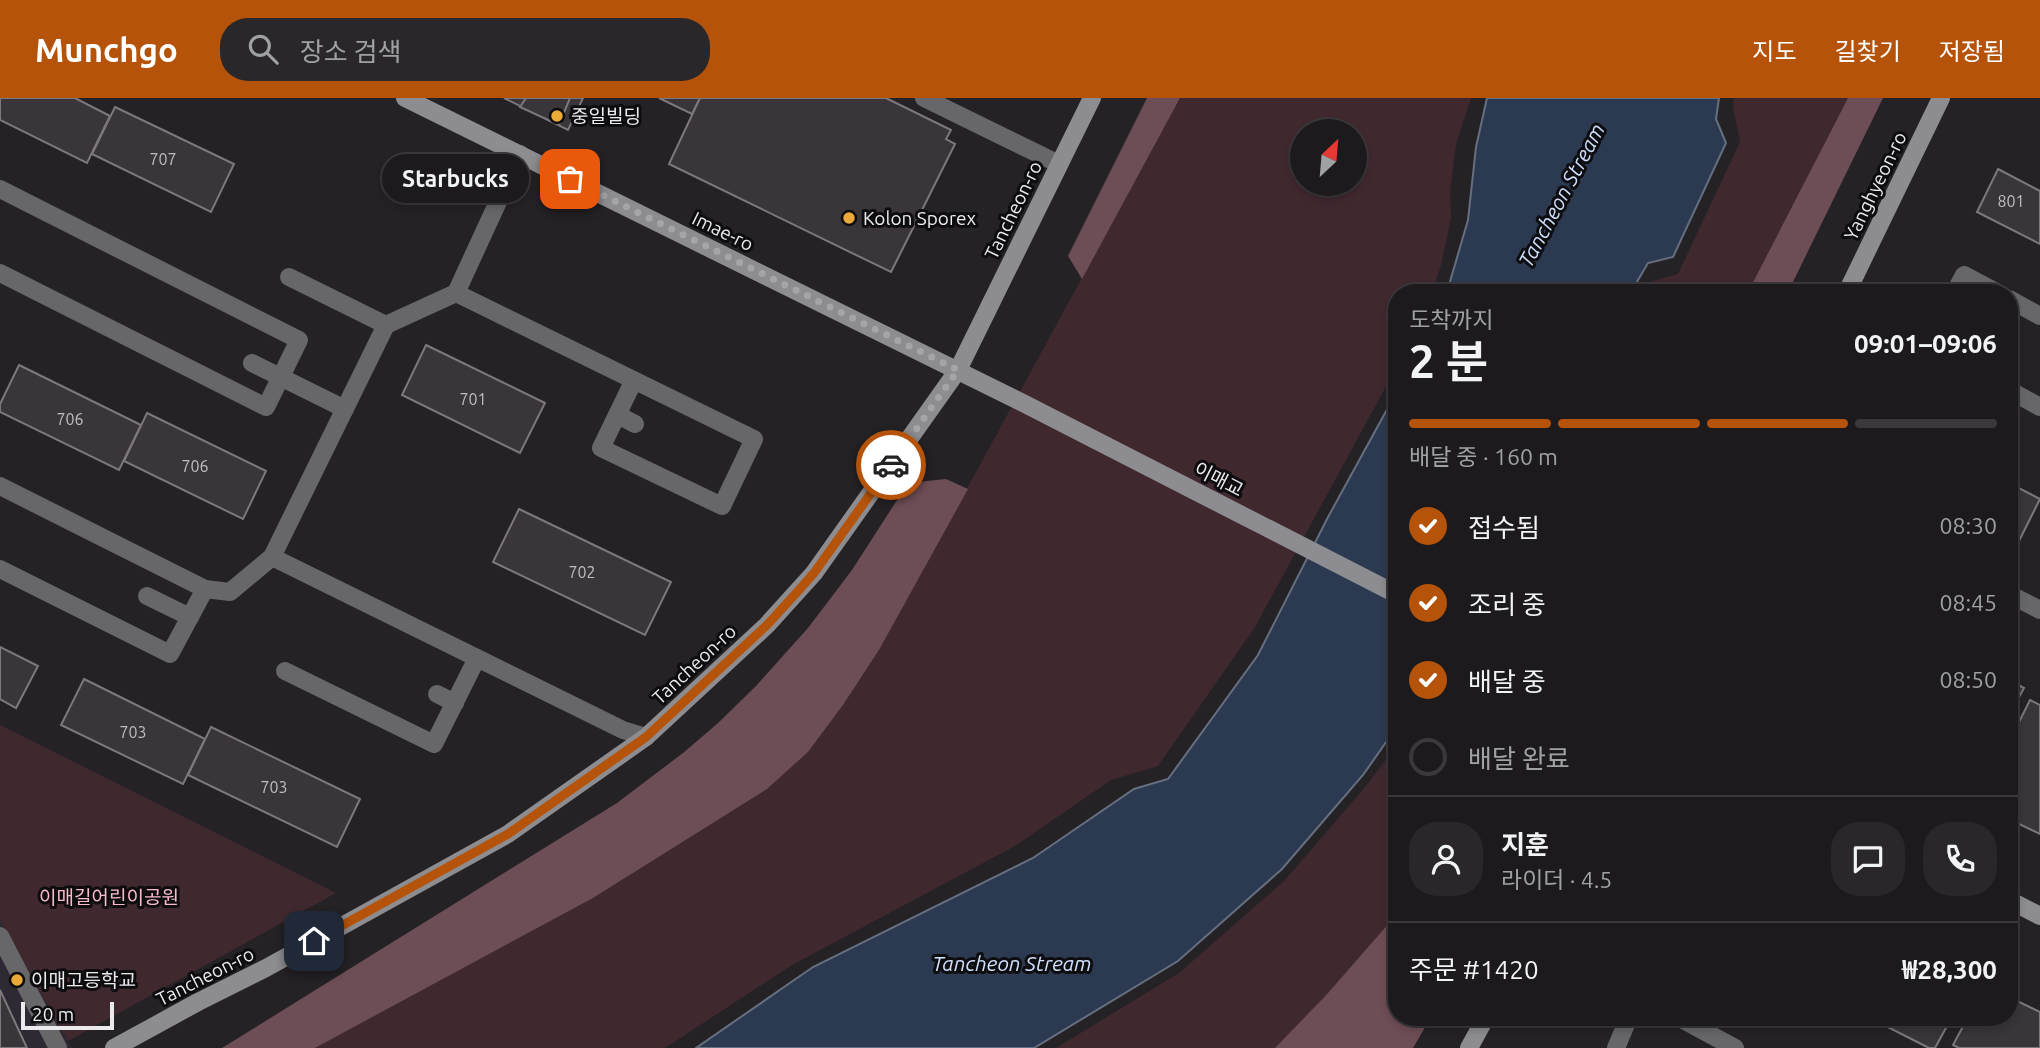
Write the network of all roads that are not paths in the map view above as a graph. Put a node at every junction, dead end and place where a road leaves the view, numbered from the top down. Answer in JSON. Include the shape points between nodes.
{"nodes":[{"id":1,"x":405,"y":98,"type":"edge"},
{"id":2,"x":924,"y":98,"type":"edge"},
{"id":3,"x":1092,"y":98,"type":"edge"},
{"id":4,"x":1941,"y":98,"type":"edge"},
{"id":5,"x":520,"y":154,"type":"junction"},
{"id":6,"x":1059,"y":164,"type":"junction"},
{"id":7,"x":0,"y":189,"type":"edge"},
{"id":8,"x":0,"y":273,"type":"edge"},
{"id":9,"x":289,"y":277,"type":"dead end"},
{"id":10,"x":1851,"y":284,"type":"edge"},
{"id":11,"x":1959,"y":284,"type":"edge"},
{"id":12,"x":1981,"y":284,"type":"edge"},
{"id":13,"x":456,"y":293,"type":"junction"},
{"id":14,"x":2018,"y":304,"type":"edge"},
{"id":15,"x":2040,"y":316,"type":"edge"},
{"id":16,"x":386,"y":326,"type":"junction"},
{"id":17,"x":252,"y":363,"type":"dead end"},
{"id":18,"x":958,"y":370,"type":"junction"},
{"id":19,"x":281,"y":377,"type":"junction"},
{"id":20,"x":634,"y":380,"type":"junction"},
{"id":21,"x":2018,"y":395,"type":"edge"},
{"id":22,"x":1023,"y":403,"type":"joint"},
{"id":23,"x":2040,"y":407,"type":"edge"},
{"id":24,"x":345,"y":409,"type":"junction"},
{"id":25,"x":618,"y":415,"type":"junction"},
{"id":26,"x":635,"y":424,"type":"dead end"},
{"id":27,"x":0,"y":486,"type":"edge"},
{"id":28,"x":272,"y":557,"type":"junction"},
{"id":29,"x":0,"y":569,"type":"edge"},
{"id":30,"x":205,"y":589,"type":"junction"},
{"id":31,"x":1388,"y":590,"type":"edge"},
{"id":32,"x":147,"y":596,"type":"dead end"},
{"id":33,"x":2018,"y":599,"type":"edge"},
{"id":34,"x":2040,"y":610,"type":"edge"},
{"id":35,"x":190,"y":617,"type":"junction"},
{"id":36,"x":477,"y":658,"type":"junction"},
{"id":37,"x":285,"y":671,"type":"dead end"},
{"id":38,"x":437,"y":694,"type":"dead end"},
{"id":39,"x":455,"y":703,"type":"junction"},
{"id":40,"x":646,"y":737,"type":"junction"},
{"id":41,"x":2018,"y":905,"type":"edge"},
{"id":42,"x":2040,"y":916,"type":"edge"},
{"id":43,"x":0,"y":936,"type":"edge"},
{"id":44,"x":1481,"y":1026,"type":"edge"},
{"id":45,"x":1625,"y":1026,"type":"edge"},
{"id":46,"x":1692,"y":1026,"type":"edge"},
{"id":47,"x":1723,"y":1045,"type":"edge"},
{"id":48,"x":58,"y":1048,"type":"edge"},
{"id":49,"x":114,"y":1048,"type":"edge"},
{"id":50,"x":1469,"y":1048,"type":"edge"},
{"id":51,"x":1615,"y":1048,"type":"edge"}],
"edges":[{"from":1,"to":5,"type":"main road","name":"Imae-ro"},
{"from":2,"to":6,"type":"street"},
{"from":3,"to":6,"type":"main road","name":"Tancheon-ro"},
{"from":4,"to":10,"type":"main road","name":"Yanghyeon-ro"},
{"from":5,"to":13,"type":"street"},
{"from":5,"to":18,"type":"main road","name":"Imae-ro"},
{"from":6,"to":18,"type":"main road","name":"Tancheon-ro"},
{"from":7,"to":19,"type":"street","via":[[299,340]]},
{"from":8,"to":19,"type":"street","via":[[266,407]]},
{"from":9,"to":16,"type":"street"},
{"from":11,"to":12,"type":"street","via":[[1964,275]]},
{"from":13,"to":16,"type":"street"},
{"from":13,"to":20,"type":"street"},
{"from":14,"to":15,"type":"street"},
{"from":16,"to":24,"type":"street"},
{"from":17,"to":19,"type":"street"},
{"from":18,"to":22,"type":"main road","name":"Imae-ro"},
{"from":18,"to":40,"type":"main road","name":"Tancheon-ro","via":[[814,573],[767,625]]},
{"from":19,"to":24,"type":"street"},
{"from":20,"to":25,"type":"street"},
{"from":20,"to":25,"type":"street","via":[[754,439],[722,506],[601,448]]},
{"from":21,"to":23,"type":"street"},
{"from":22,"to":31,"type":"main road","name":"이매교"},
{"from":24,"to":28,"type":"street"},
{"from":25,"to":26,"type":"street"},
{"from":27,"to":30,"type":"street"},
{"from":28,"to":30,"type":"street","via":[[230,592]]},
{"from":28,"to":36,"type":"street"},
{"from":29,"to":35,"type":"street","via":[[170,654]]},
{"from":30,"to":35,"type":"street"},
{"from":32,"to":35,"type":"street"},
{"from":33,"to":34,"type":"street"},
{"from":36,"to":39,"type":"street"},
{"from":36,"to":40,"type":"street"},
{"from":37,"to":39,"type":"street","via":[[435,744]]},
{"from":38,"to":39,"type":"street"},
{"from":40,"to":49,"type":"main road","name":"Tancheon-ro","via":[[508,834]]},
{"from":41,"to":42,"type":"main road"},
{"from":43,"to":48,"type":"street"},
{"from":44,"to":50,"type":"main road"},
{"from":45,"to":51,"type":"street"},
{"from":46,"to":47,"type":"street"}]}
